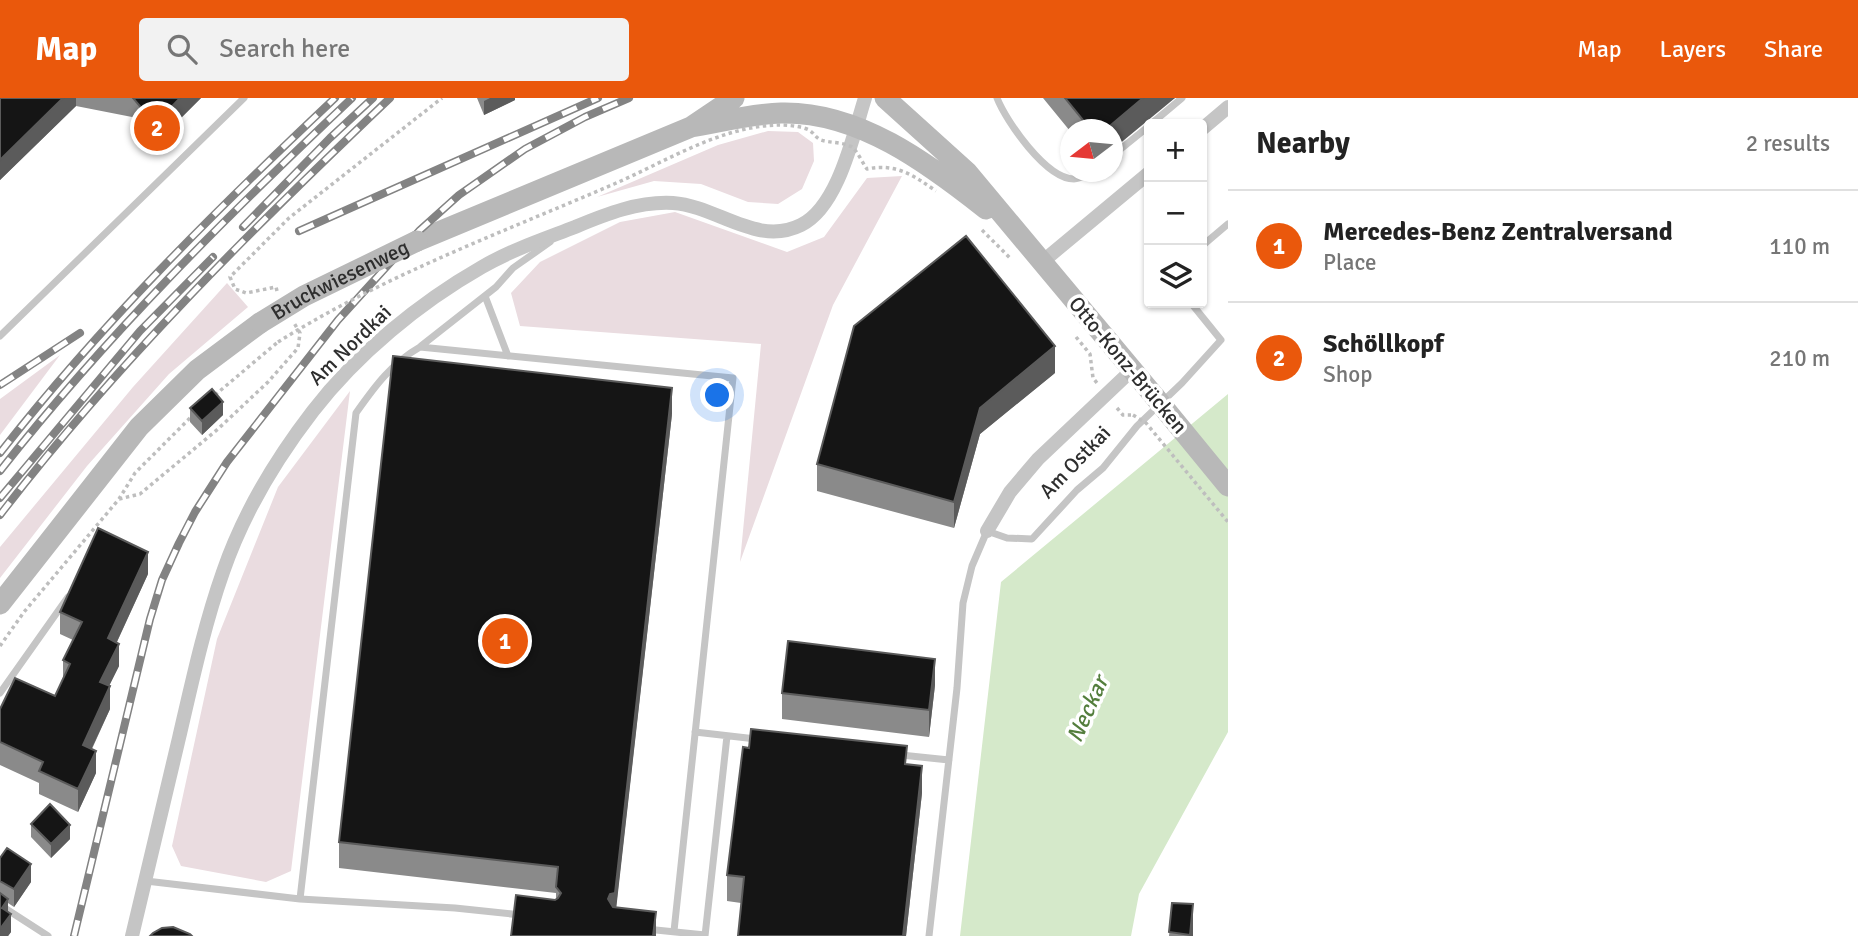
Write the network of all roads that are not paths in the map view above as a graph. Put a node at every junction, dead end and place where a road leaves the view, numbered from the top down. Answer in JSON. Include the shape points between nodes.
{"nodes":[{"id":1,"x":244,"y":98,"type":"edge"},
{"id":2,"x":734,"y":98,"type":"edge"},
{"id":3,"x":806,"y":98,"type":"edge"},
{"id":4,"x":865,"y":98,"type":"edge"},
{"id":5,"x":885,"y":98,"type":"edge"},
{"id":6,"x":997,"y":98,"type":"edge"},
{"id":7,"x":1182,"y":98,"type":"edge"},
{"id":8,"x":1228,"y":107,"type":"edge"},
{"id":9,"x":822,"y":116,"type":"junction"},
{"id":10,"x":1157,"y":119,"type":"edge"},
{"id":11,"x":1207,"y":125,"type":"edge"},
{"id":12,"x":691,"y":127,"type":"junction"},
{"id":13,"x":1144,"y":130,"type":"edge"},
{"id":14,"x":852,"y":136,"type":"junction"},
{"id":15,"x":1123,"y":147,"type":"edge"},
{"id":16,"x":1060,"y":174,"type":"edge"},
{"id":17,"x":1144,"y":177,"type":"edge"},
{"id":18,"x":1228,"y":224,"type":"edge"},
{"id":19,"x":565,"y":231,"type":"junction"},
{"id":20,"x":1028,"y":245,"type":"junction"},
{"id":21,"x":1203,"y":245,"type":"edge"},
{"id":22,"x":1042,"y":262,"type":"junction"},
{"id":23,"x":485,"y":296,"type":"junction"},
{"id":24,"x":1196,"y":308,"type":"edge"},
{"id":25,"x":0,"y":336,"type":"edge"},
{"id":26,"x":1225,"y":337,"type":"edge"},
{"id":27,"x":420,"y":347,"type":"junction"},
{"id":28,"x":508,"y":356,"type":"junction"},
{"id":29,"x":1132,"y":370,"type":"junction"},
{"id":30,"x":1228,"y":486,"type":"edge"},
{"id":31,"x":987,"y":531,"type":"junction"},
{"id":32,"x":73,"y":590,"type":"edge"},
{"id":33,"x":0,"y":604,"type":"edge"},
{"id":34,"x":0,"y":694,"type":"edge"},
{"id":35,"x":695,"y":732,"type":"junction"},
{"id":36,"x":727,"y":736,"type":"junction"},
{"id":37,"x":768,"y":740,"type":"edge"},
{"id":38,"x":893,"y":754,"type":"edge"},
{"id":39,"x":948,"y":760,"type":"junction"},
{"id":40,"x":145,"y":881,"type":"junction"},
{"id":41,"x":300,"y":899,"type":"junction"},
{"id":42,"x":0,"y":905,"type":"edge"},
{"id":43,"x":528,"y":916,"type":"edge"},
{"id":44,"x":638,"y":928,"type":"edge"},
{"id":45,"x":674,"y":931,"type":"junction"},
{"id":46,"x":705,"y":935,"type":"edge"},
{"id":47,"x":48,"y":936,"type":"edge"},
{"id":48,"x":132,"y":936,"type":"edge"},
{"id":49,"x":929,"y":936,"type":"edge"}],
"edges":[{"from":1,"to":25,"type":"lane"},
{"from":2,"to":12,"type":"main road","name":"Bruckwiesenweg"},
{"from":3,"to":9,"type":"main road"},
{"from":4,"to":14,"type":"street","name":"Am Nordkai"},
{"from":5,"to":20,"type":"main road","name":"Otto-Konz-Brücken","via":[[955,159]]},
{"from":6,"to":16,"type":"lane","via":[[1022,141]]},
{"from":7,"to":10,"type":"lane"},
{"from":8,"to":11,"type":"street"},
{"from":9,"to":12,"type":"main road","name":"Otto-Konz-Brücken","via":[[758,115]]},
{"from":9,"to":14,"type":"main road","name":"Otto-Konz-Brücken"},
{"from":12,"to":33,"type":"main road","name":"Bruckwiesenweg","bridge":true,"via":[[405,247],[260,323],[197,370],[139,427]]},
{"from":13,"to":15,"type":"lane"},
{"from":14,"to":19,"type":"street","name":"Am Nordkai","via":[[828,201],[811,219],[789,230],[756,230],[692,206],[670,203],[625,208]]},
{"from":14,"to":20,"type":"main road","name":"Otto-Konz-Brücken","via":[[887,142],[942,189],[994,215]]},
{"from":17,"to":22,"type":"street"},
{"from":18,"to":21,"type":"lane"},
{"from":19,"to":23,"type":"lane","via":[[513,268]]},
{"from":19,"to":40,"type":"street","name":"Am Nordkai","via":[[482,267],[404,321],[339,381],[273,469],[237,536],[211,606]]},
{"from":20,"to":22,"type":"main road","name":"Otto-Konz-Brücken"},
{"from":22,"to":29,"type":"main road","name":"Otto-Konz-Brücken"},
{"from":23,"to":27,"type":"lane"},
{"from":23,"to":28,"type":"lane"},
{"from":24,"to":26,"type":"lane"},
{"from":26,"to":31,"type":"lane","name":"Am Ostkai","via":[[1032,539]]},
{"from":27,"to":28,"type":"lane"},
{"from":27,"to":41,"type":"lane","via":[[378,381],[356,413]]},
{"from":28,"to":35,"type":"lane","via":[[733,378]]},
{"from":29,"to":30,"type":"main road","name":"Otto-Konz-Brücken","bridge":true},
{"from":29,"to":31,"type":"street","name":"Am Ostkai","via":[[1038,459],[1010,492]]},
{"from":31,"to":39,"type":"lane","name":"Am Ostkai","via":[[962,603]]},
{"from":32,"to":34,"type":"lane"},
{"from":35,"to":36,"type":"lane"},
{"from":35,"to":45,"type":"lane"},
{"from":36,"to":37,"type":"lane"},
{"from":36,"to":46,"type":"lane"},
{"from":38,"to":39,"type":"lane"},
{"from":39,"to":49,"type":"lane","name":"Am Ostkai"},
{"from":40,"to":41,"type":"lane"},
{"from":40,"to":48,"type":"street","name":"Am Nordkai"},
{"from":41,"to":43,"type":"lane"},
{"from":42,"to":47,"type":"lane"},
{"from":44,"to":45,"type":"lane"},
{"from":45,"to":46,"type":"lane"}]}
